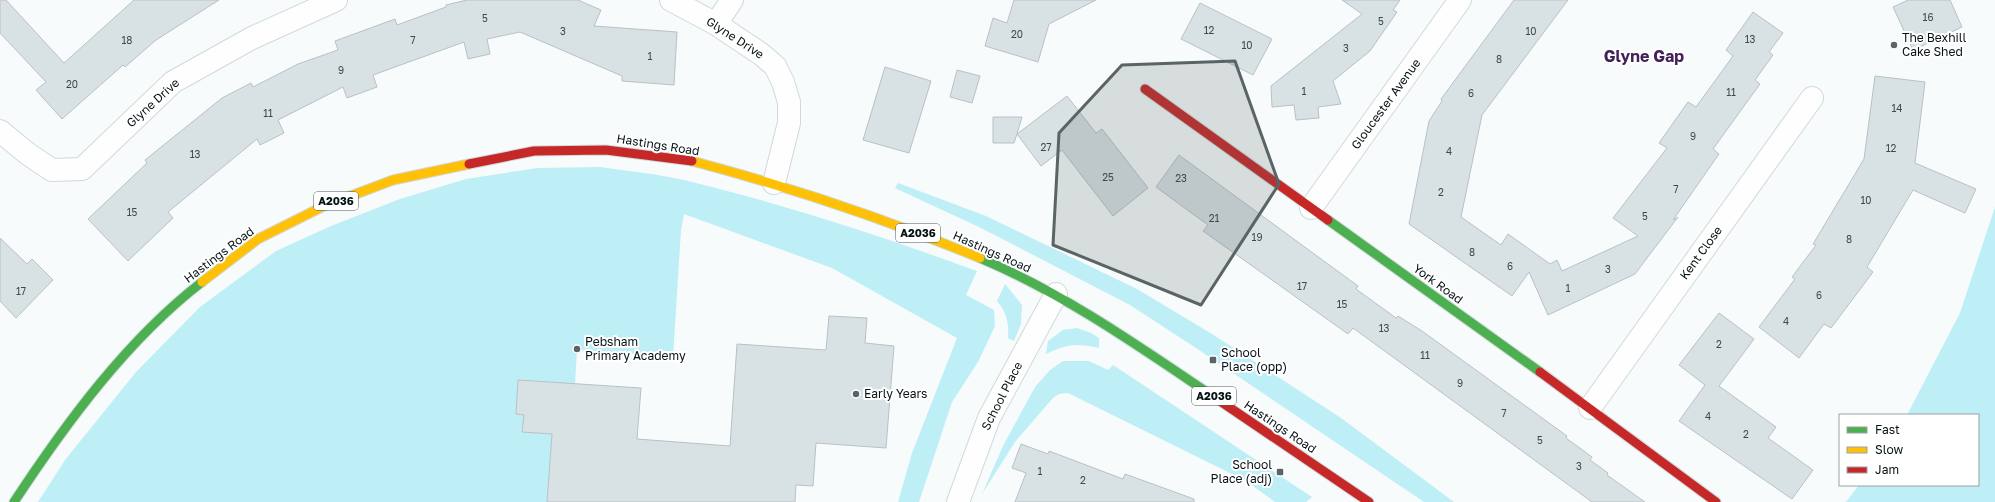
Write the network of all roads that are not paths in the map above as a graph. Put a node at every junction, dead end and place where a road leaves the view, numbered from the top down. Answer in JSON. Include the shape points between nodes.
{"nodes":[{"id":1,"x":336,"y":0,"type":"edge"},
{"id":2,"x":671,"y":0,"type":"edge"},
{"id":3,"x":732,"y":0,"type":"edge"},
{"id":4,"x":1460,"y":0,"type":"edge"},
{"id":5,"x":716,"y":24,"type":"junction"},
{"id":6,"x":1145,"y":89,"type":"dead end"},
{"id":7,"x":1812,"y":98,"type":"dead end"},
{"id":8,"x":1,"y":134,"type":"edge"},
{"id":9,"x":774,"y":183,"type":"junction"},
{"id":10,"x":1311,"y":208,"type":"junction"},
{"id":11,"x":1056,"y":294,"type":"junction"},
{"id":12,"x":1590,"y":408,"type":"junction"},
{"id":13,"x":14,"y":502,"type":"edge"},
{"id":14,"x":958,"y":502,"type":"edge"},
{"id":15,"x":1370,"y":502,"type":"edge"},
{"id":16,"x":1716,"y":502,"type":"edge"}],
"edges":[{"from":1,"to":8,"type":"street","name":"Glyne Drive","via":[[252,38],[173,82],[82,169],[52,170]]},
{"from":2,"to":5,"type":"street","name":"Glyne Drive"},
{"from":3,"to":5,"type":"street"},
{"from":4,"to":10,"type":"street","name":"Gloucester Avenue"},
{"from":5,"to":9,"type":"street","name":"Glyne Drive","via":[[766,58],[775,66],[783,82],[789,102],[789,123]]},
{"from":6,"to":10,"type":"main road","name":"York Road"},
{"from":7,"to":12,"type":"street","name":"Kent Close"},
{"from":9,"to":11,"type":"main road","name":"Hastings Road","number":"A2036","via":[[920,233],[999,266]]},
{"from":9,"to":13,"type":"main road","name":"Hastings Road","number":"A2036","via":[[688,160],[606,150],[534,151],[393,180],[324,206],[258,239],[188,293],[125,354],[47,452]]},
{"from":10,"to":12,"type":"main road","name":"York Road"},
{"from":11,"to":14,"type":"street","name":"School Place","via":[[989,418]]},
{"from":11,"to":15,"type":"main road","name":"Hastings Road","number":"A2036","via":[[1120,333]]},
{"from":12,"to":16,"type":"main road","name":"York Road"}]}
